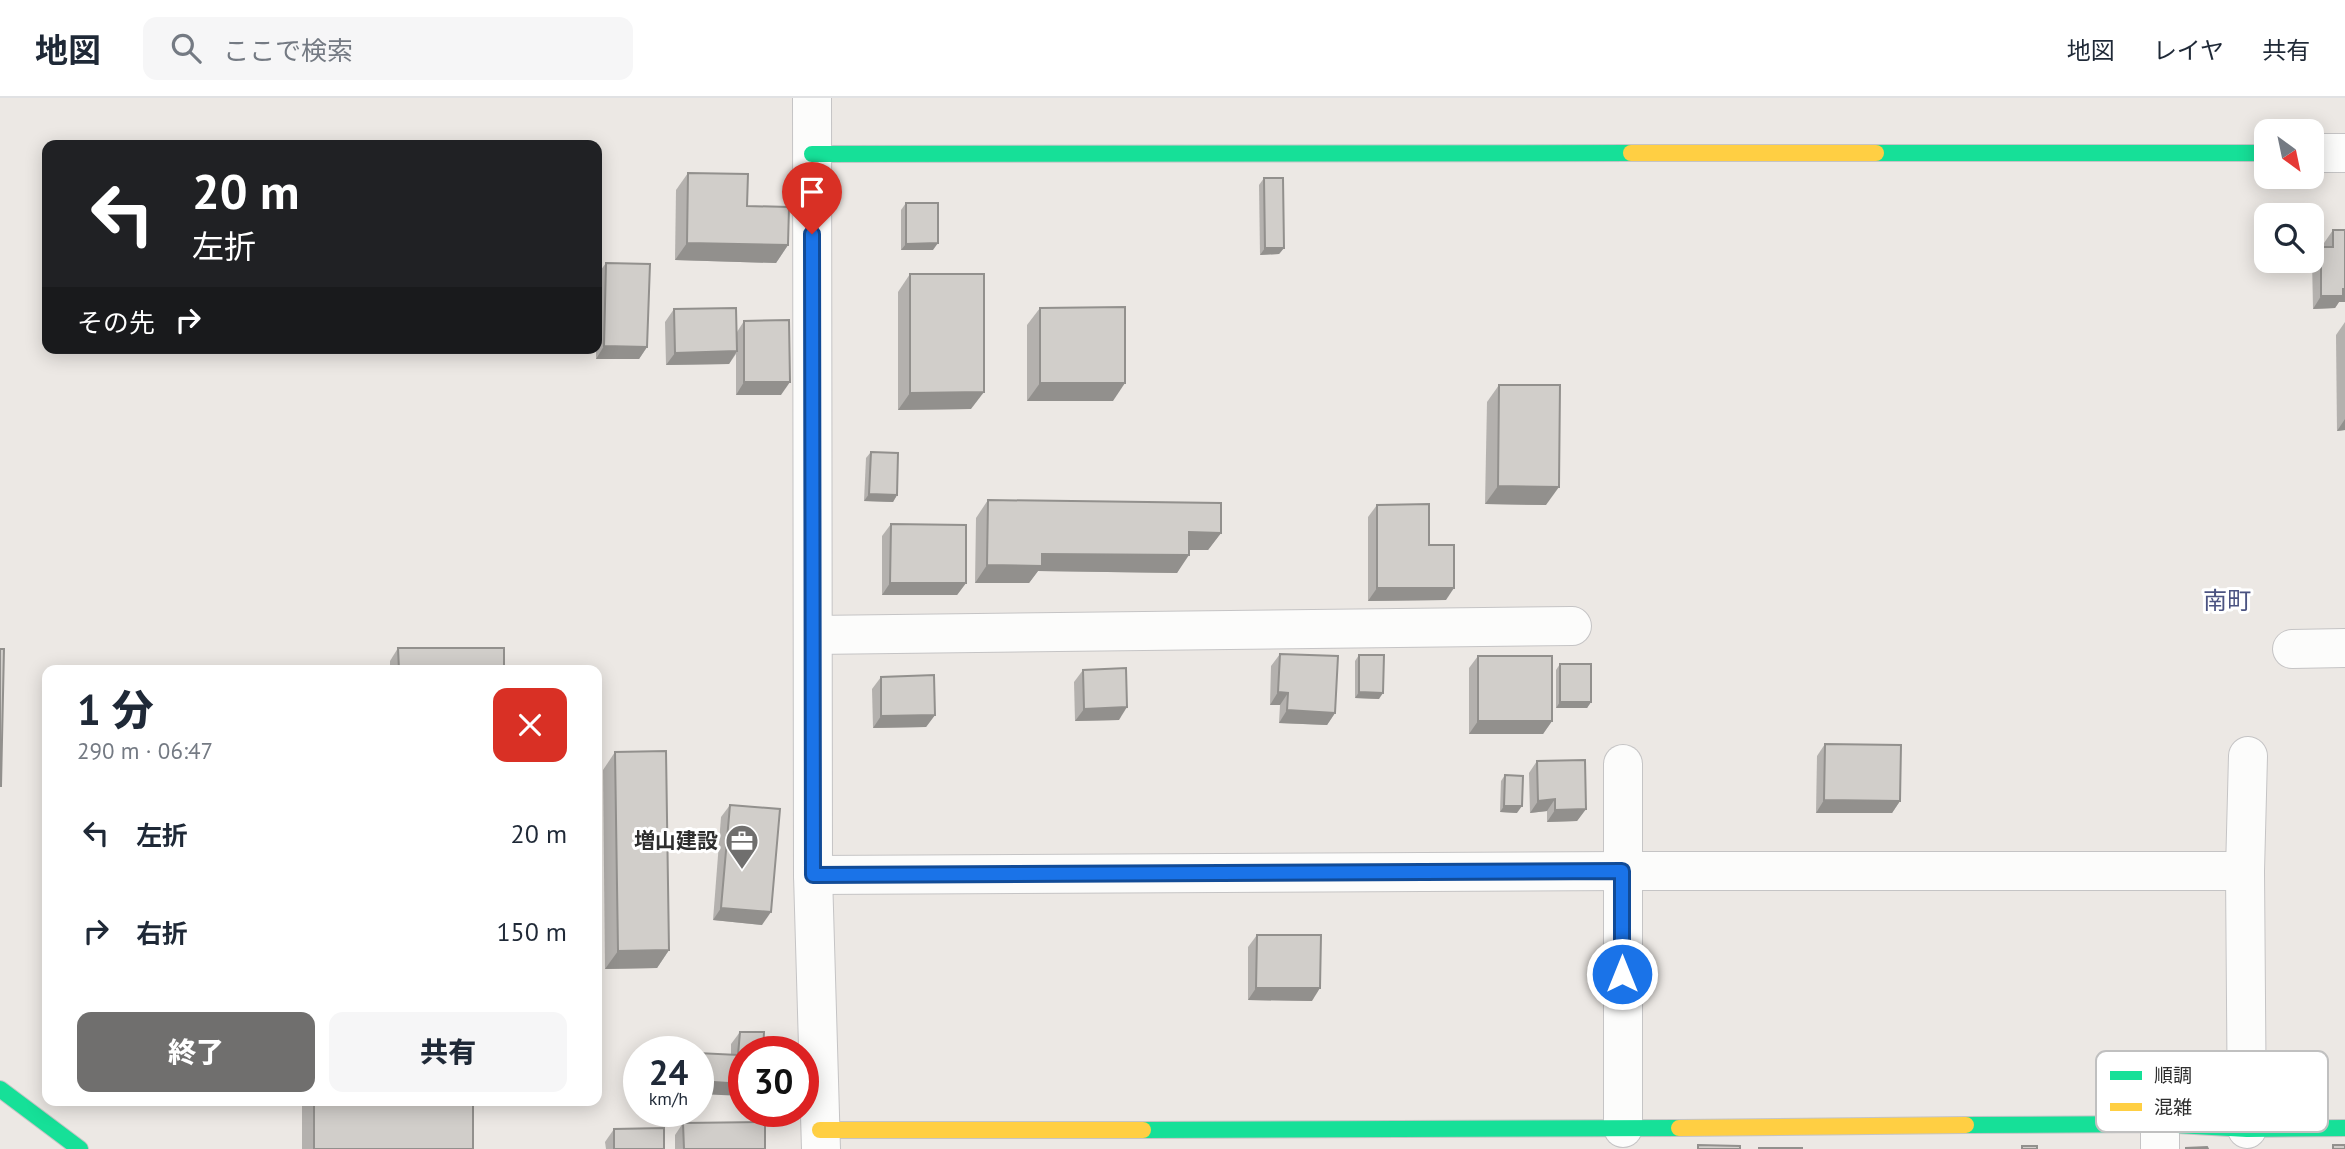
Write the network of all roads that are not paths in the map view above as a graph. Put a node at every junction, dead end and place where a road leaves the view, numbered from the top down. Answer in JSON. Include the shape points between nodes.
{"nodes":[{"id":1,"x":812,"y":98,"type":"edge"},
{"id":2,"x":2254,"y":153,"type":"edge"},
{"id":3,"x":2324,"y":153,"type":"edge"},
{"id":4,"x":2345,"y":153,"type":"edge"},
{"id":5,"x":812,"y":154,"type":"junction"},
{"id":6,"x":1572,"y":626,"type":"dead end"},
{"id":7,"x":813,"y":635,"type":"junction"},
{"id":8,"x":2345,"y":648,"type":"edge"},
{"id":9,"x":2292,"y":649,"type":"dead end"},
{"id":10,"x":2248,"y":756,"type":"dead end"},
{"id":11,"x":1623,"y":764,"type":"dead end"},
{"id":12,"x":1622,"y":871,"type":"junction"},
{"id":13,"x":2245,"y":872,"type":"junction"},
{"id":14,"x":813,"y":875,"type":"junction"},
{"id":15,"x":2246,"y":1051,"type":"edge"},
{"id":16,"x":0,"y":1089,"type":"edge"},
{"id":17,"x":1623,"y":1128,"type":"junction"},
{"id":18,"x":2214,"y":1132,"type":"edge"},
{"id":19,"x":2160,"y":1137,"type":"edge"},
{"id":20,"x":1826,"y":1138,"type":"edge"},
{"id":21,"x":821,"y":1139,"type":"edge"},
{"id":22,"x":1497,"y":1139,"type":"edge"},
{"id":23,"x":80,"y":1149,"type":"edge"}],
"edges":[{"from":1,"to":5,"type":"street"},
{"from":2,"to":5,"type":"main road"},
{"from":3,"to":4,"type":"street"},
{"from":5,"to":7,"type":"street"},
{"from":6,"to":7,"type":"street"},
{"from":7,"to":14,"type":"street"},
{"from":8,"to":9,"type":"street"},
{"from":10,"to":13,"type":"street"},
{"from":11,"to":12,"type":"street"},
{"from":12,"to":13,"type":"street"},
{"from":12,"to":14,"type":"street"},
{"from":12,"to":17,"type":"street"},
{"from":13,"to":15,"type":"street"},
{"from":14,"to":21,"type":"street"},
{"from":16,"to":23,"type":"main road"},
{"from":17,"to":20,"type":"main road"},
{"from":17,"to":22,"type":"main road"},
{"from":18,"to":19,"type":"main road"},
{"from":19,"to":20,"type":"main road"},
{"from":21,"to":22,"type":"main road"}]}
